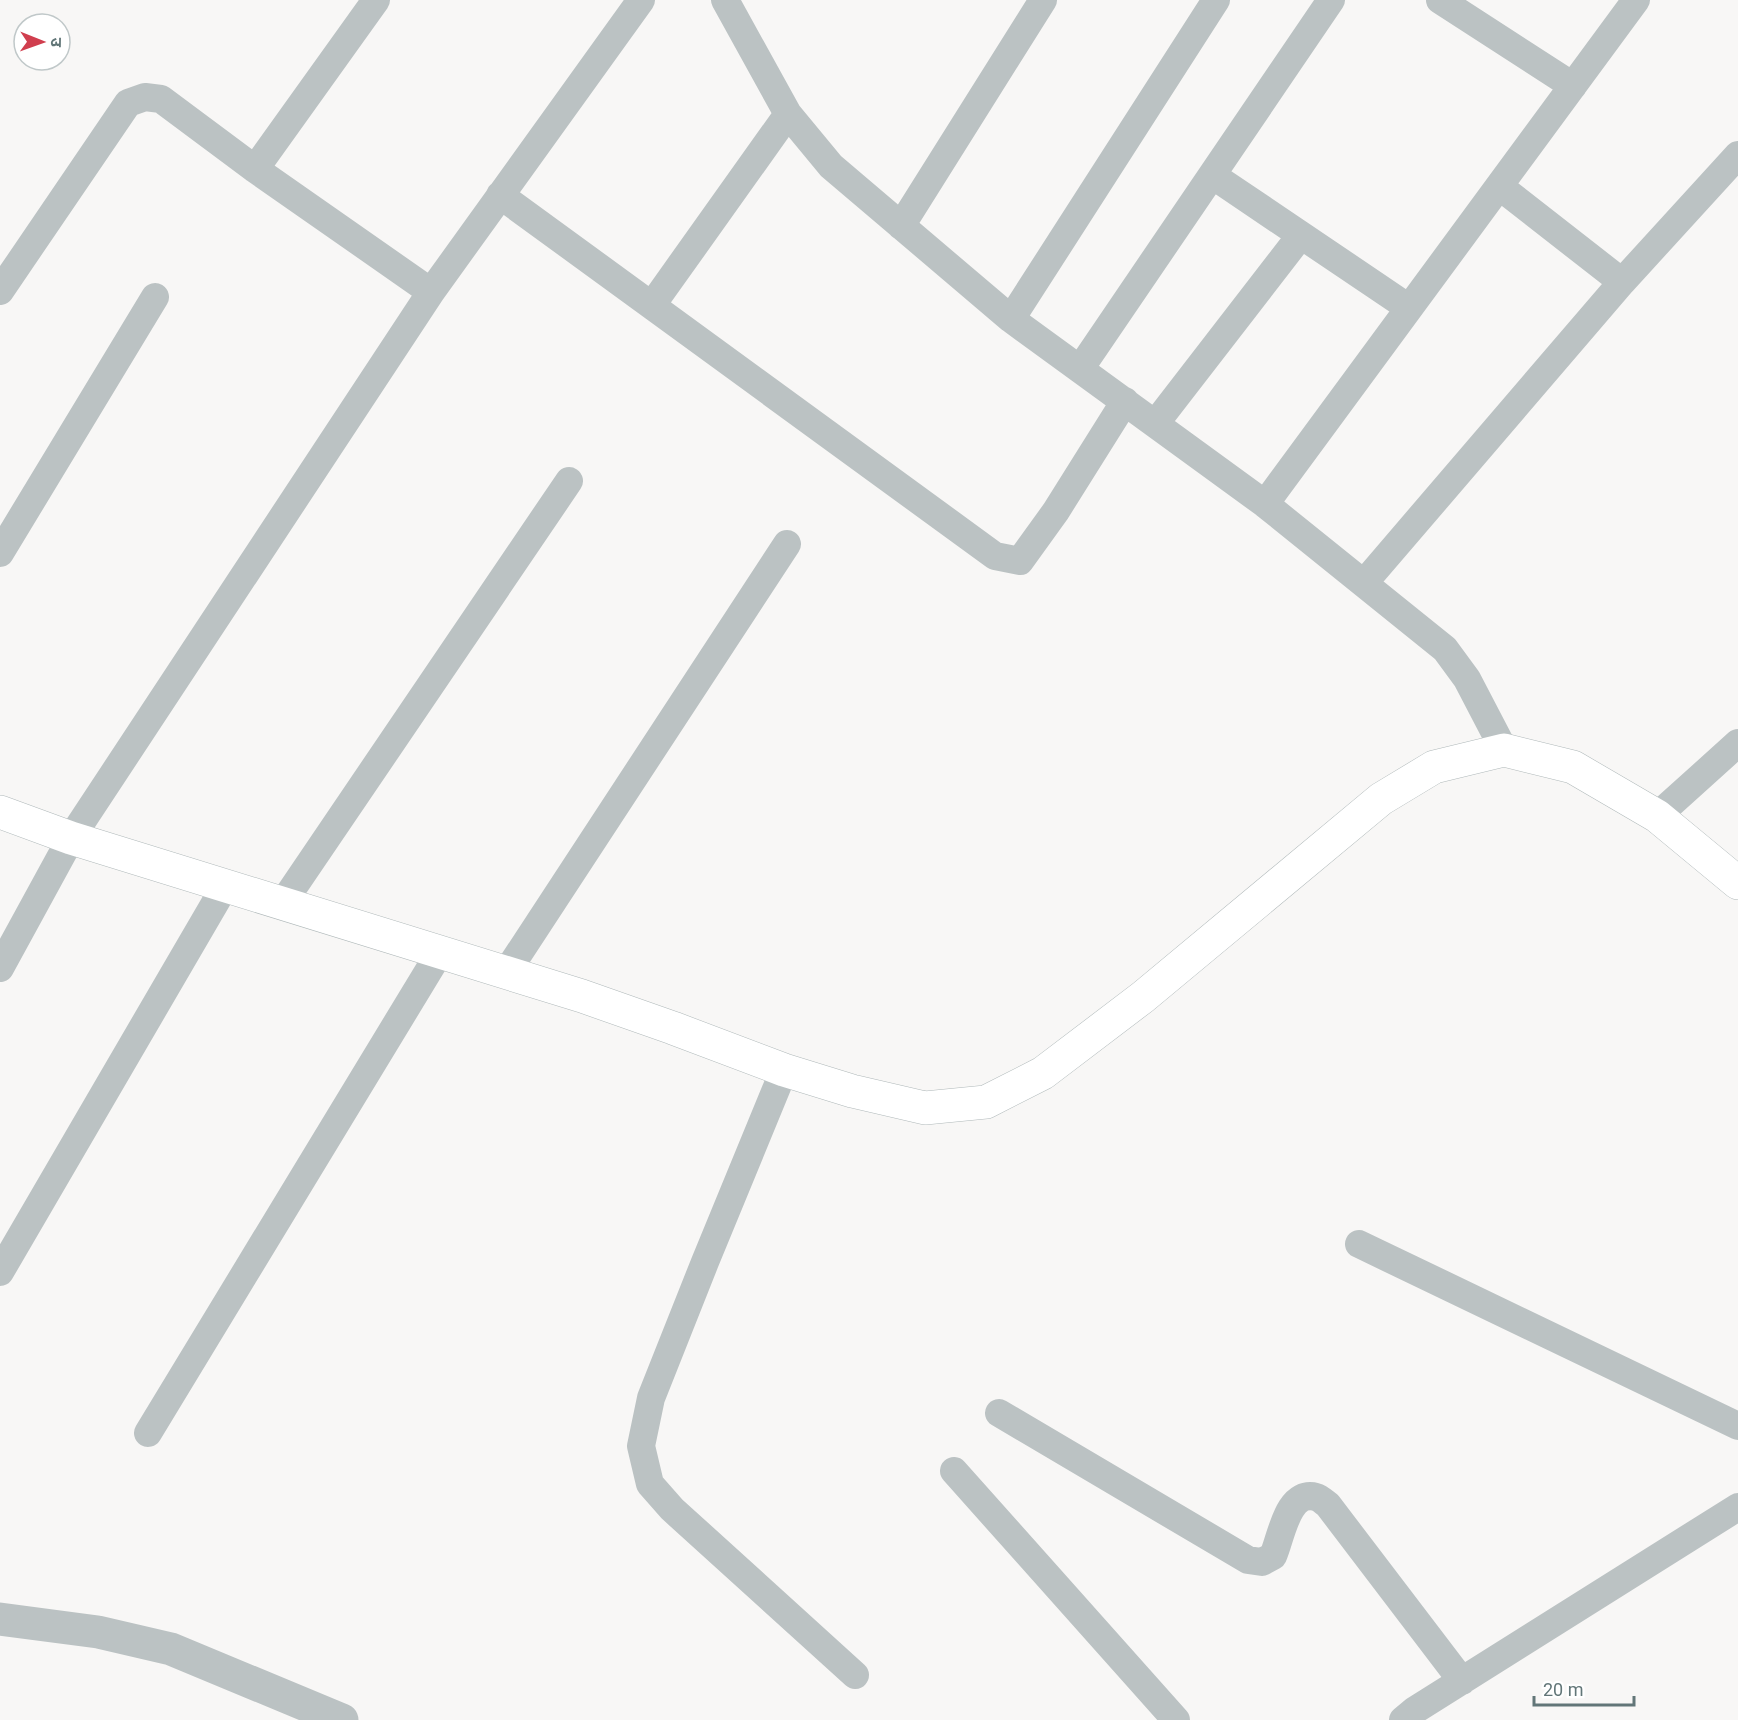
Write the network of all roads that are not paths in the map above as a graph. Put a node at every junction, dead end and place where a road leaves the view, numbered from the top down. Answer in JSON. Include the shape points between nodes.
{"nodes":[{"id":1,"x":376,"y":0,"type":"edge"},
{"id":2,"x":641,"y":0,"type":"edge"},
{"id":3,"x":725,"y":0,"type":"edge"},
{"id":4,"x":1043,"y":0,"type":"edge"},
{"id":5,"x":1216,"y":0,"type":"edge"},
{"id":6,"x":1330,"y":0,"type":"edge"},
{"id":7,"x":1440,"y":0,"type":"edge"},
{"id":8,"x":1636,"y":0,"type":"edge"},
{"id":9,"x":1573,"y":86,"type":"junction"},
{"id":10,"x":788,"y":114,"type":"junction"},
{"id":11,"x":1738,"y":155,"type":"edge"},
{"id":12,"x":255,"y":170,"type":"junction"},
{"id":13,"x":1212,"y":175,"type":"junction"},
{"id":14,"x":1498,"y":186,"type":"junction"},
{"id":15,"x":500,"y":195,"type":"junction"},
{"id":16,"x":901,"y":226,"type":"junction"},
{"id":17,"x":1301,"y":234,"type":"junction"},
{"id":18,"x":1623,"y":282,"type":"junction"},
{"id":19,"x":0,"y":291,"type":"edge"},
{"id":20,"x":431,"y":292,"type":"junction"},
{"id":21,"x":155,"y":297,"type":"dead end"},
{"id":22,"x":652,"y":305,"type":"junction"},
{"id":23,"x":1409,"y":308,"type":"junction"},
{"id":24,"x":1011,"y":319,"type":"junction"},
{"id":25,"x":1080,"y":369,"type":"junction"},
{"id":26,"x":1125,"y":401,"type":"junction"},
{"id":27,"x":1155,"y":424,"type":"junction"},
{"id":28,"x":570,"y":481,"type":"dead end"},
{"id":29,"x":1264,"y":504,"type":"junction"},
{"id":30,"x":788,"y":544,"type":"dead end"},
{"id":31,"x":0,"y":553,"type":"edge"},
{"id":32,"x":1364,"y":583,"type":"junction"},
{"id":33,"x":1738,"y":743,"type":"edge"},
{"id":34,"x":1504,"y":750,"type":"junction"},
{"id":35,"x":0,"y":812,"type":"edge"},
{"id":36,"x":1657,"y":816,"type":"junction"},
{"id":37,"x":71,"y":838,"type":"junction"},
{"id":38,"x":1738,"y":883,"type":"edge"},
{"id":39,"x":225,"y":886,"type":"junction"},
{"id":40,"x":282,"y":904,"type":"junction"},
{"id":41,"x":440,"y":952,"type":"junction"},
{"id":42,"x":0,"y":968,"type":"edge"},
{"id":43,"x":506,"y":973,"type":"junction"},
{"id":44,"x":784,"y":1070,"type":"junction"},
{"id":45,"x":1359,"y":1244,"type":"dead end"},
{"id":46,"x":0,"y":1272,"type":"edge"},
{"id":47,"x":999,"y":1413,"type":"dead end"},
{"id":48,"x":1738,"y":1426,"type":"edge"},
{"id":49,"x":148,"y":1433,"type":"dead end"},
{"id":50,"x":954,"y":1471,"type":"dead end"},
{"id":51,"x":1738,"y":1507,"type":"edge"},
{"id":52,"x":0,"y":1619,"type":"edge"},
{"id":53,"x":855,"y":1675,"type":"dead end"},
{"id":54,"x":1462,"y":1681,"type":"junction"},
{"id":55,"x":332,"y":1719,"type":"edge"},
{"id":56,"x":1176,"y":1720,"type":"edge"},
{"id":57,"x":1403,"y":1720,"type":"edge"}],
"edges":[{"from":1,"to":12,"type":"street"},
{"from":2,"to":15,"type":"street"},
{"from":3,"to":10,"type":"street"},
{"from":4,"to":16,"type":"street"},
{"from":5,"to":24,"type":"street"},
{"from":6,"to":13,"type":"street"},
{"from":7,"to":9,"type":"street"},
{"from":8,"to":9,"type":"street"},
{"from":9,"to":14,"type":"street"},
{"from":10,"to":16,"type":"street","via":[[831,166]]},
{"from":10,"to":22,"type":"street"},
{"from":11,"to":18,"type":"street"},
{"from":12,"to":19,"type":"street","via":[[161,99],[145,97],[128,103]]},
{"from":12,"to":20,"type":"street"},
{"from":13,"to":17,"type":"street"},
{"from":13,"to":25,"type":"street"},
{"from":14,"to":18,"type":"street"},
{"from":14,"to":23,"type":"street"},
{"from":15,"to":20,"type":"street"},
{"from":15,"to":22,"type":"street"},
{"from":16,"to":24,"type":"street"},
{"from":17,"to":23,"type":"street"},
{"from":17,"to":27,"type":"street"},
{"from":18,"to":32,"type":"street"},
{"from":20,"to":37,"type":"street"},
{"from":21,"to":31,"type":"street"},
{"from":22,"to":26,"type":"street","via":[[995,556],[1020,561]]},
{"from":23,"to":29,"type":"street"},
{"from":24,"to":25,"type":"street"},
{"from":25,"to":26,"type":"street"},
{"from":26,"to":27,"type":"street"},
{"from":27,"to":29,"type":"street"},
{"from":28,"to":40,"type":"street"},
{"from":29,"to":32,"type":"street"},
{"from":30,"to":43,"type":"street"},
{"from":32,"to":34,"type":"street","via":[[1444,649],[1467,679]]},
{"from":33,"to":36,"type":"street"},
{"from":34,"to":36,"type":"main road","via":[[1573,767]]},
{"from":34,"to":44,"type":"main road","via":[[1434,768],[1381,799],[1134,1004],[1043,1073],[986,1102],[925,1108]]},
{"from":35,"to":37,"type":"main road"},
{"from":36,"to":38,"type":"main road"},
{"from":37,"to":39,"type":"main road"},
{"from":37,"to":42,"type":"street"},
{"from":39,"to":40,"type":"main road"},
{"from":39,"to":46,"type":"street"},
{"from":40,"to":41,"type":"main road"},
{"from":41,"to":43,"type":"main road"},
{"from":41,"to":49,"type":"street"},
{"from":43,"to":44,"type":"main road","via":[[582,996]]},
{"from":44,"to":53,"type":"street","via":[[651,1398],[641,1446],[650,1484],[672,1509]]},
{"from":45,"to":48,"type":"street"},
{"from":47,"to":54,"type":"street","via":[[1248,1560],[1262,1562],[1273,1556],[1290,1508],[1300,1498],[1315,1497],[1328,1504]]},
{"from":50,"to":56,"type":"street"},
{"from":51,"to":54,"type":"street"},
{"from":52,"to":55,"type":"street","via":[[98,1632],[171,1649]]},
{"from":54,"to":57,"type":"street"}]}
